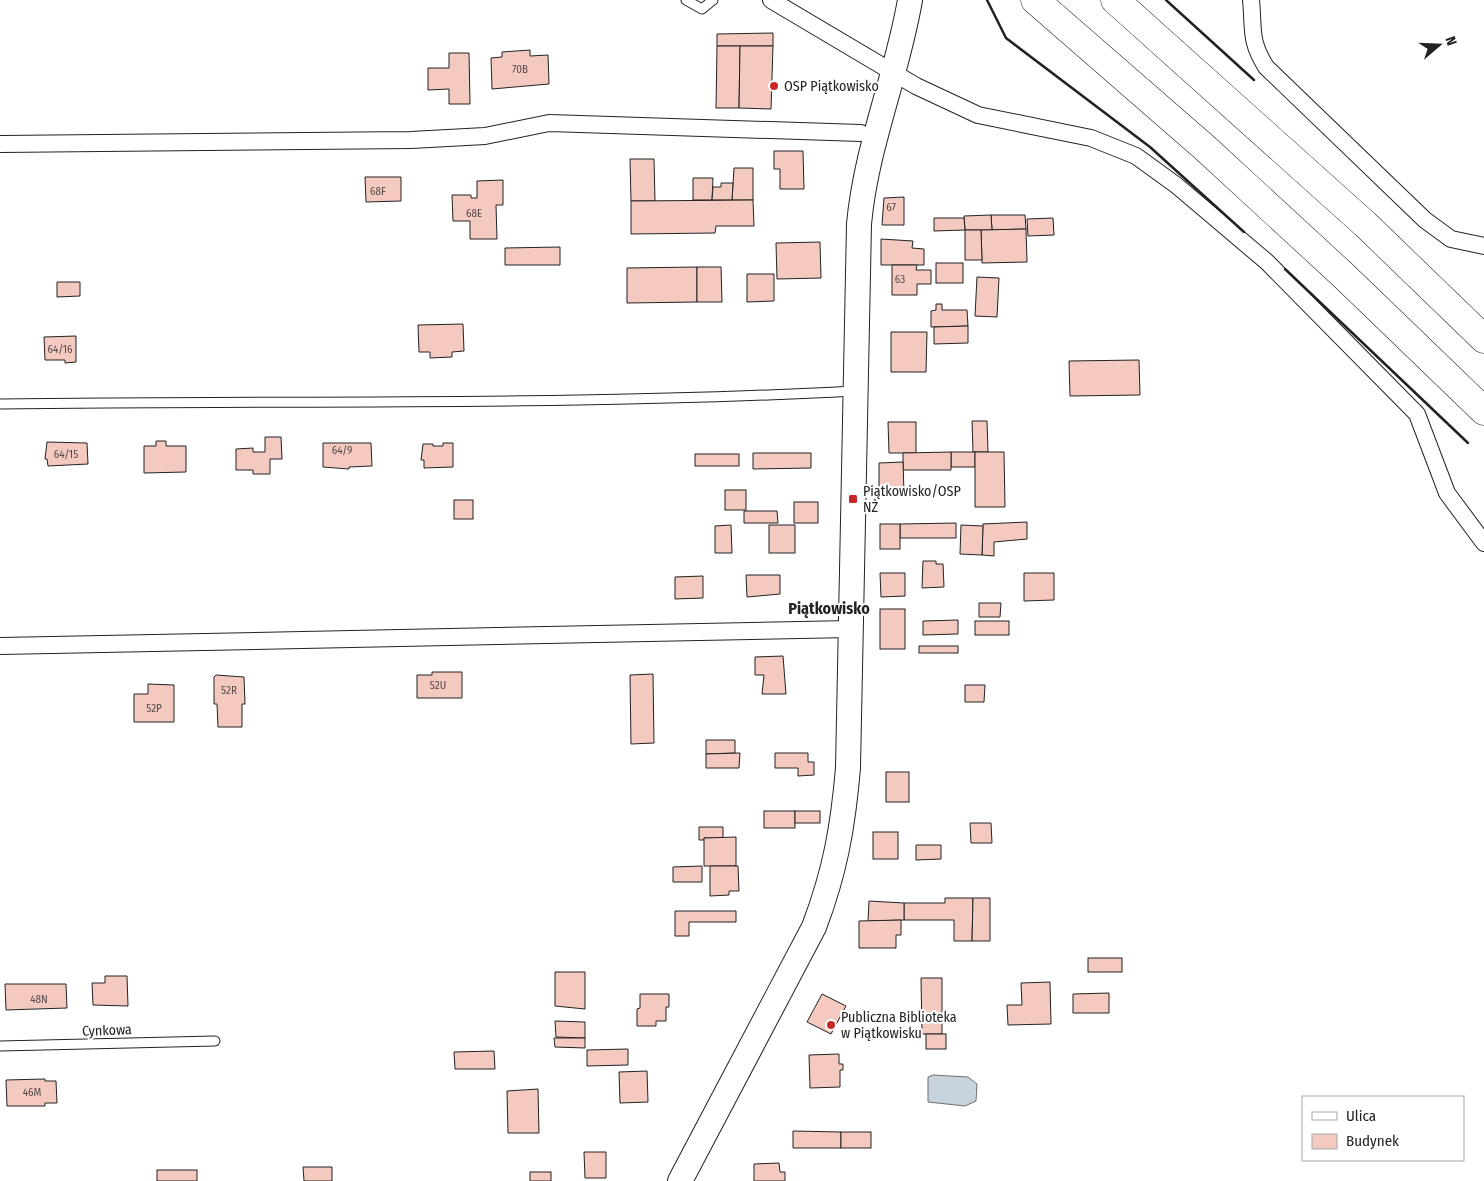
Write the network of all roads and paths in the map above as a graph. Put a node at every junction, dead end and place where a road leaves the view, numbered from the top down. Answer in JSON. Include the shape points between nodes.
{"nodes":[{"id":1,"x":686,"y":0,"type":"edge"},
{"id":2,"x":713,"y":0,"type":"edge"},
{"id":3,"x":772,"y":0,"type":"edge"},
{"id":4,"x":910,"y":0,"type":"edge"},
{"id":5,"x":1035,"y":0,"type":"edge"},
{"id":6,"x":1115,"y":0,"type":"edge"},
{"id":7,"x":1251,"y":0,"type":"edge"},
{"id":8,"x":895,"y":74,"type":"junction"},
{"id":9,"x":861,"y":132,"type":"dead end"},
{"id":10,"x":0,"y":144,"type":"edge"},
{"id":11,"x":1484,"y":246,"type":"edge"},
{"id":12,"x":1484,"y":339,"type":"edge"},
{"id":13,"x":855,"y":391,"type":"junction"},
{"id":14,"x":0,"y":404,"type":"edge"},
{"id":15,"x":1484,"y":411,"type":"edge"},
{"id":16,"x":1484,"y":543,"type":"edge"},
{"id":17,"x":851,"y":629,"type":"junction"},
{"id":18,"x":0,"y":646,"type":"edge"},
{"id":19,"x":215,"y":1041,"type":"dead end"},
{"id":20,"x":0,"y":1046,"type":"edge"},
{"id":21,"x":680,"y":1181,"type":"edge"}],
"edges":[{"from":1,"to":2,"type":"lane","via":[[702,9]]},
{"from":3,"to":8,"type":"street"},
{"from":4,"to":8,"type":"street"},
{"from":5,"to":15,"type":"highway","via":[[1233,174]]},
{"from":6,"to":12,"type":"highway","via":[[1365,224]]},
{"from":7,"to":11,"type":"street","via":[[1252,36],[1266,67],[1425,220],[1451,238]]},
{"from":8,"to":13,"type":"street","via":[[871,146],[861,198]]},
{"from":8,"to":16,"type":"street","via":[[978,115],[1091,138],[1136,156],[1176,185],[1267,262],[1417,414],[1447,493]]},
{"from":9,"to":10,"type":"street","via":[[549,123],[485,136],[411,140]]},
{"from":13,"to":14,"type":"lane","via":[[439,402]]},
{"from":13,"to":17,"type":"street"},
{"from":17,"to":18,"type":"street"},
{"from":17,"to":21,"type":"street","via":[[845,797],[839,846],[829,887],[814,927]]},
{"from":19,"to":20,"type":"lane","name":"Cynkowa"}]}
